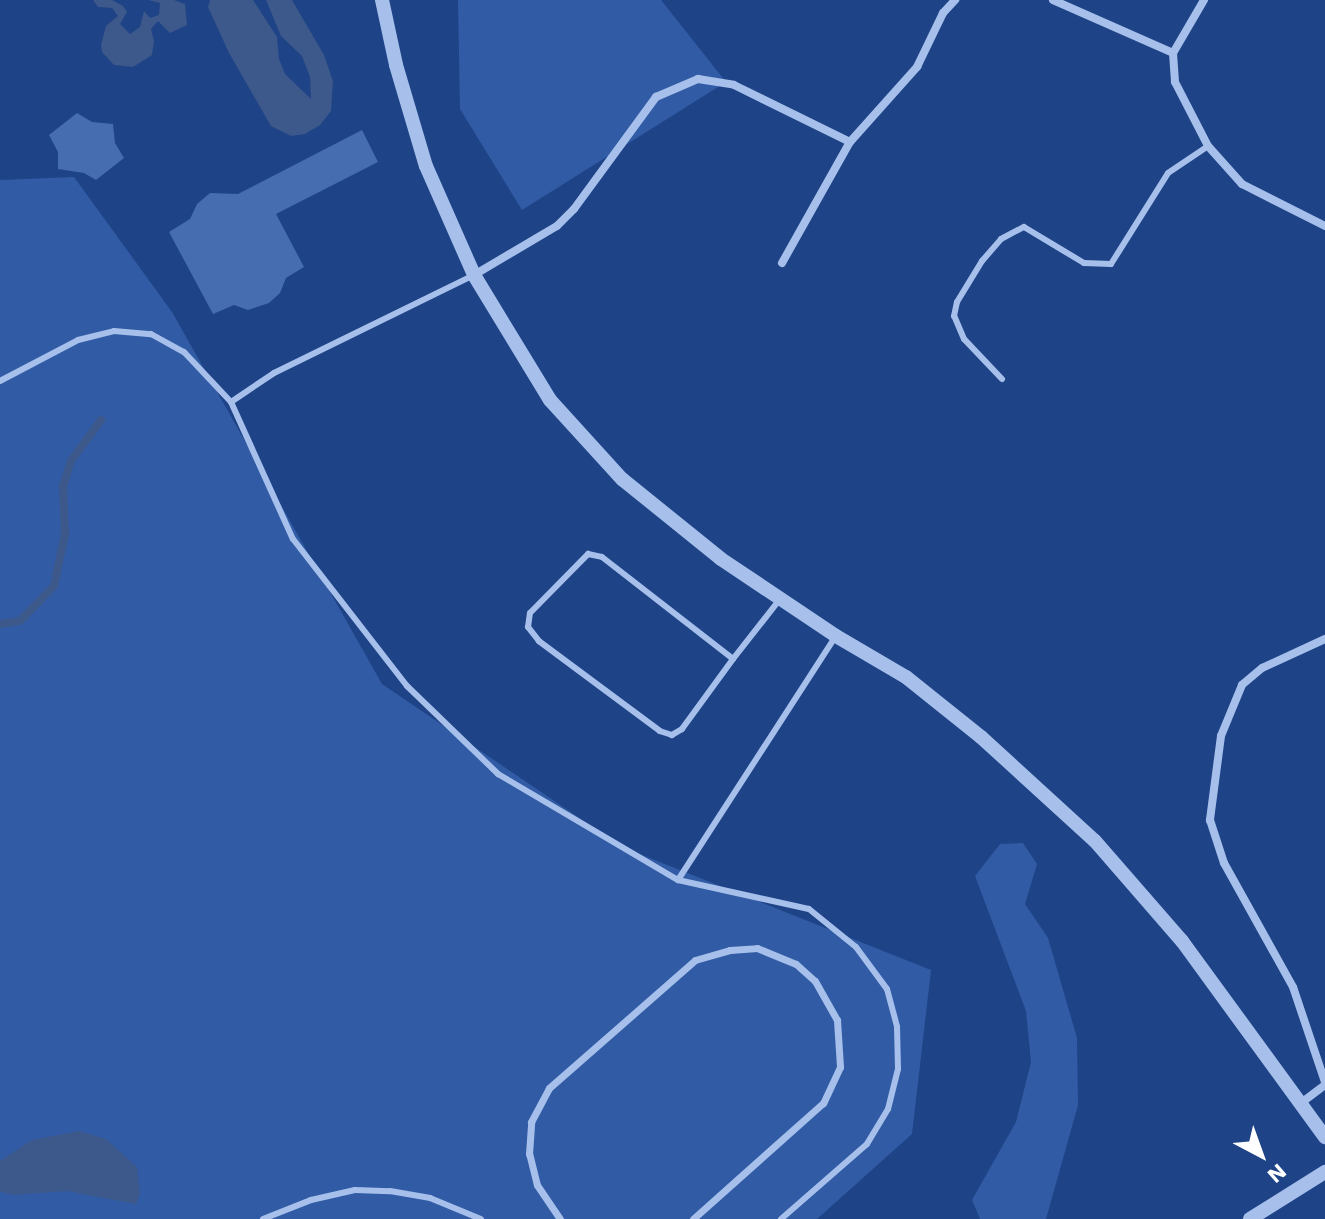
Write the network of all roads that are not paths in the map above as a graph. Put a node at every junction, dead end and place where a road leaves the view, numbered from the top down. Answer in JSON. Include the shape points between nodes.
{"nodes":[{"id":1,"x":382,"y":0,"type":"edge"},
{"id":2,"x":955,"y":0,"type":"edge"},
{"id":3,"x":1053,"y":0,"type":"edge"},
{"id":4,"x":1204,"y":0,"type":"edge"},
{"id":5,"x":1173,"y":53,"type":"junction"},
{"id":6,"x":850,"y":142,"type":"junction"},
{"id":7,"x":1208,"y":146,"type":"junction"},
{"id":8,"x":1325,"y":226,"type":"edge"},
{"id":9,"x":782,"y":263,"type":"dead end"},
{"id":10,"x":474,"y":275,"type":"junction"},
{"id":11,"x":1002,"y":379,"type":"dead end"},
{"id":12,"x":0,"y":381,"type":"edge"},
{"id":13,"x":231,"y":402,"type":"junction"},
{"id":14,"x":780,"y":599,"type":"junction"},
{"id":15,"x":836,"y":636,"type":"junction"},
{"id":16,"x":1325,"y":639,"type":"edge"},
{"id":17,"x":733,"y":659,"type":"junction"},
{"id":18,"x":678,"y":880,"type":"junction"},
{"id":19,"x":1325,"y":1083,"type":"edge"},
{"id":20,"x":1301,"y":1103,"type":"junction"},
{"id":21,"x":1325,"y":1137,"type":"edge"},
{"id":22,"x":1325,"y":1172,"type":"edge"},
{"id":23,"x":1258,"y":1217,"type":"edge"},
{"id":24,"x":263,"y":1219,"type":"edge"},
{"id":25,"x":481,"y":1219,"type":"edge"},
{"id":26,"x":560,"y":1219,"type":"edge"},
{"id":27,"x":693,"y":1219,"type":"edge"},
{"id":28,"x":781,"y":1219,"type":"edge"}],
"edges":[{"from":1,"to":10,"type":"street","via":[[426,166]]},
{"from":2,"to":6,"type":"street","via":[[943,13],[917,67]]},
{"from":3,"to":5,"type":"street"},
{"from":4,"to":5,"type":"street"},
{"from":5,"to":7,"type":"street","via":[[1175,82]]},
{"from":6,"to":9,"type":"street"},
{"from":6,"to":10,"type":"street","via":[[734,85],[698,79],[656,97],[557,226]]},
{"from":7,"to":8,"type":"street","via":[[1242,184]]},
{"from":7,"to":11,"type":"lane","via":[[1168,173],[1111,264],[1084,263],[1024,227],[1001,239],[957,302],[954,316],[964,339]]},
{"from":10,"to":13,"type":"lane","via":[[274,373]]},
{"from":10,"to":14,"type":"street","via":[[550,400],[622,479]]},
{"from":12,"to":13,"type":"lane","via":[[78,340],[114,331],[151,334],[184,352]]},
{"from":13,"to":18,"type":"lane","via":[[293,539],[407,686],[498,774]]},
{"from":14,"to":15,"type":"street"},
{"from":14,"to":17,"type":"lane"},
{"from":15,"to":18,"type":"lane"},
{"from":15,"to":20,"type":"street","via":[[906,677],[1095,841],[1182,941]]},
{"from":16,"to":19,"type":"street","via":[[1262,668],[1242,685],[1221,736],[1210,820],[1224,863],[1293,987]]},
{"from":17,"to":17,"type":"lane","via":[[602,557],[588,554],[575,563],[530,613],[528,627],[539,641],[672,735],[682,729]]},
{"from":18,"to":28,"type":"lane","via":[[809,909],[856,947],[887,989],[897,1027],[898,1069],[888,1109],[867,1144]]},
{"from":19,"to":20,"type":"street"},
{"from":20,"to":21,"type":"street"},
{"from":22,"to":23,"type":"street"},
{"from":24,"to":25,"type":"lane","via":[[311,1200],[367,1190],[430,1198]]},
{"from":26,"to":27,"type":"street","via":[[537,1185],[529,1154],[531,1122],[549,1088],[695,960],[757,948],[796,964],[815,981],[837,1020],[840,1067],[823,1103]]}]}
